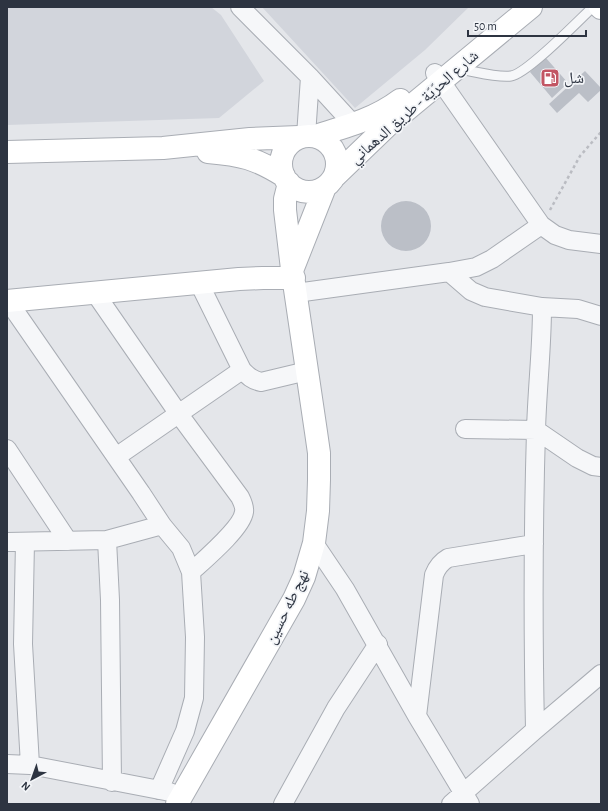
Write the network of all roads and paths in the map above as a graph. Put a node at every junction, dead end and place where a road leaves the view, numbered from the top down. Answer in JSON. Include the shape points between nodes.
{"nodes":[{"id":1,"x":240,"y":7,"type":"edge"},
{"id":2,"x":514,"y":7,"type":"edge"},
{"id":3,"x":531,"y":7,"type":"edge"},
{"id":4,"x":593,"y":7,"type":"edge"},
{"id":5,"x":446,"y":71,"type":"junction"},
{"id":6,"x":310,"y":77,"type":"junction"},
{"id":7,"x":353,"y":124,"type":"junction"},
{"id":8,"x":601,"y":132,"type":"edge"},
{"id":9,"x":306,"y":136,"type":"junction"},
{"id":10,"x":163,"y":148,"type":"junction"},
{"id":11,"x":7,"y":152,"type":"edge"},
{"id":12,"x":286,"y":179,"type":"junction"},
{"id":13,"x":330,"y":182,"type":"junction"},
{"id":14,"x":541,"y":225,"type":"junction"},
{"id":15,"x":601,"y":244,"type":"edge"},
{"id":16,"x":449,"y":272,"type":"junction"},
{"id":17,"x":294,"y":280,"type":"junction"},
{"id":18,"x":198,"y":283,"type":"junction"},
{"id":19,"x":95,"y":293,"type":"junction"},
{"id":20,"x":8,"y":301,"type":"edge"},
{"id":21,"x":542,"y":308,"type":"junction"},
{"id":22,"x":601,"y":316,"type":"edge"},
{"id":23,"x":242,"y":370,"type":"junction"},
{"id":24,"x":307,"y":371,"type":"junction"},
{"id":25,"x":178,"y":413,"type":"junction"},
{"id":26,"x":465,"y":429,"type":"dead end"},
{"id":27,"x":536,"y":430,"type":"junction"},
{"id":28,"x":7,"y":449,"type":"edge"},
{"id":29,"x":116,"y":457,"type":"junction"},
{"id":30,"x":601,"y":467,"type":"edge"},
{"id":31,"x":162,"y":525,"type":"junction"},
{"id":32,"x":107,"y":540,"type":"junction"},
{"id":33,"x":68,"y":541,"type":"junction"},
{"id":34,"x":7,"y":542,"type":"edge"},
{"id":35,"x":25,"y":542,"type":"junction"},
{"id":36,"x":314,"y":543,"type":"junction"},
{"id":37,"x":534,"y":544,"type":"junction"},
{"id":38,"x":191,"y":572,"type":"junction"},
{"id":39,"x":15,"y":644,"type":"edge"},
{"id":40,"x":378,"y":644,"type":"junction"},
{"id":41,"x":601,"y":674,"type":"edge"},
{"id":42,"x":418,"y":716,"type":"junction"},
{"id":43,"x":535,"y":730,"type":"junction"},
{"id":44,"x":7,"y":764,"type":"edge"},
{"id":45,"x":30,"y":765,"type":"junction"},
{"id":46,"x":112,"y":782,"type":"junction"},
{"id":47,"x":159,"y":790,"type":"junction"},
{"id":48,"x":179,"y":800,"type":"edge"},
{"id":49,"x":461,"y":801,"type":"edge"},
{"id":50,"x":283,"y":804,"type":"edge"}],
"edges":[{"from":1,"to":6,"type":"street"},
{"from":2,"to":5,"type":"main road","name":"شارع الحرّيّة - طريق الدهماني"},
{"from":3,"to":5,"type":"main road","name":"شارع الحرّيّة - طريق الدهماني"},
{"from":4,"to":5,"type":"lane","via":[[551,47],[522,72],[513,76]]},
{"from":5,"to":7,"type":"main road","name":"شارع الحرّيّة - طريق الدهماني","via":[[390,108]]},
{"from":5,"to":13,"type":"main road","name":"شارع الحرّيّة - طريق الدهماني"},
{"from":5,"to":14,"type":"street"},
{"from":6,"to":7,"type":"street"},
{"from":6,"to":9,"type":"street"},
{"from":7,"to":9,"type":"main road","name":"شارع الحرّيّة - طريق الدهماني"},
{"from":8,"to":14,"type":"path","via":[[580,156]]},
{"from":9,"to":10,"type":"main road"},
{"from":9,"to":12,"type":"main road","via":[[291,142],[285,150],[282,167]]},
{"from":9,"to":13,"type":"main road","via":[[326,142],[335,151],[337,168]]},
{"from":10,"to":11,"type":"main road"},
{"from":10,"to":12,"type":"main road","via":[[240,156],[262,163]]},
{"from":12,"to":13,"type":"main road","via":[[295,188],[310,192]]},
{"from":12,"to":17,"type":"main road","name":"نهج طه حسين","via":[[285,210]]},
{"from":13,"to":17,"type":"main road","name":"نهج طه حسين"},
{"from":14,"to":15,"type":"street","via":[[568,240]]},
{"from":14,"to":16,"type":"street","via":[[492,259],[476,267]]},
{"from":16,"to":17,"type":"street"},
{"from":16,"to":21,"type":"street","via":[[471,290],[485,297]]},
{"from":17,"to":18,"type":"main road","via":[[264,278]]},
{"from":17,"to":24,"type":"main road","name":"نهج طه حسين"},
{"from":18,"to":19,"type":"main road"},
{"from":18,"to":23,"type":"street"},
{"from":19,"to":20,"type":"main road"},
{"from":19,"to":25,"type":"street"},
{"from":20,"to":29,"type":"street"},
{"from":21,"to":22,"type":"street","via":[[578,309]]},
{"from":21,"to":27,"type":"street"},
{"from":23,"to":24,"type":"street","via":[[254,381],[260,382]]},
{"from":23,"to":25,"type":"street"},
{"from":24,"to":36,"type":"main road","name":"نهج طه حسين","via":[[319,453],[318,511]]},
{"from":25,"to":29,"type":"street"},
{"from":25,"to":38,"type":"street","via":[[230,482],[240,497],[244,510],[242,518],[233,530]]},
{"from":26,"to":27,"type":"street"},
{"from":27,"to":30,"type":"street","via":[[577,458]]},
{"from":27,"to":37,"type":"street"},
{"from":28,"to":33,"type":"street"},
{"from":29,"to":31,"type":"street"},
{"from":31,"to":32,"type":"street"},
{"from":31,"to":38,"type":"street","via":[[180,548]]},
{"from":32,"to":33,"type":"street"},
{"from":32,"to":46,"type":"street"},
{"from":33,"to":35,"type":"street"},
{"from":34,"to":35,"type":"street"},
{"from":35,"to":39,"type":"street"},
{"from":36,"to":40,"type":"street","via":[[346,589]]},
{"from":36,"to":48,"type":"main road","name":"نهج طه حسين","via":[[304,577],[294,599]]},
{"from":37,"to":42,"type":"street","via":[[448,558],[436,569]]},
{"from":37,"to":43,"type":"street"},
{"from":38,"to":47,"type":"street","via":[[194,698],[185,731]]},
{"from":39,"to":45,"type":"street"},
{"from":40,"to":42,"type":"street"},
{"from":40,"to":50,"type":"street","via":[[336,708]]},
{"from":41,"to":43,"type":"street"},
{"from":42,"to":49,"type":"street"},
{"from":43,"to":49,"type":"street"},
{"from":44,"to":45,"type":"street"},
{"from":45,"to":46,"type":"street"},
{"from":46,"to":47,"type":"street"},
{"from":47,"to":48,"type":"street"}]}
